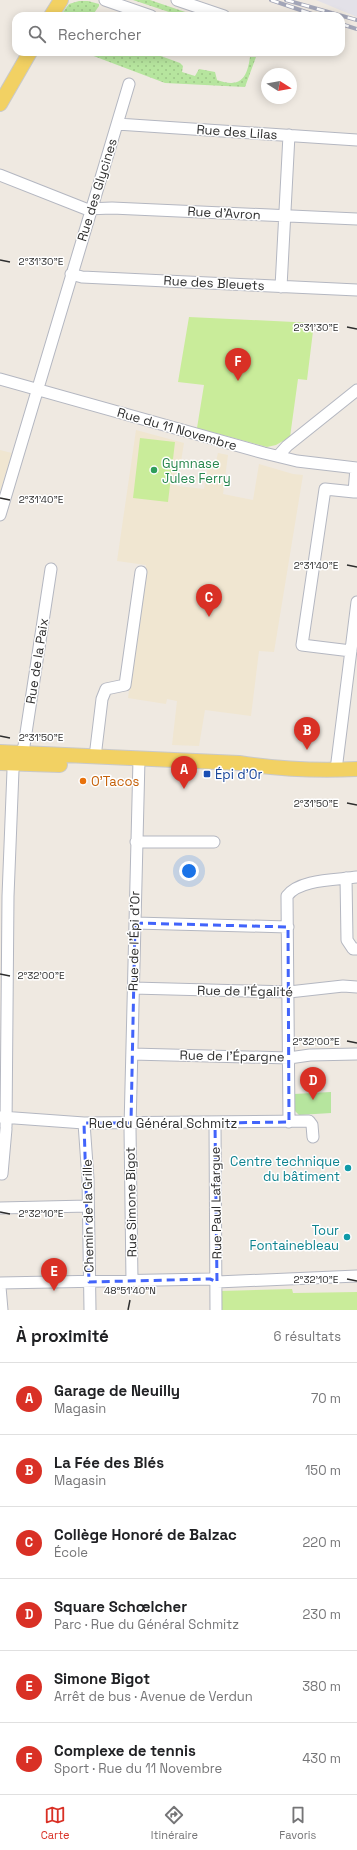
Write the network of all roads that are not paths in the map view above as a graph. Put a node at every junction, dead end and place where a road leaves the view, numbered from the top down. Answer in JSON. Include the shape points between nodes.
{"nodes":[{"id":1,"x":60,"y":0,"type":"edge"},
{"id":2,"x":104,"y":0,"type":"edge"},
{"id":3,"x":177,"y":0,"type":"edge"},
{"id":4,"x":53,"y":12,"type":"edge"},
{"id":5,"x":139,"y":12,"type":"edge"},
{"id":6,"x":212,"y":12,"type":"edge"},
{"id":7,"x":28,"y":56,"type":"edge"},
{"id":8,"x":128,"y":84,"type":"dead end"},
{"id":9,"x":0,"y":104,"type":"edge"},
{"id":10,"x":117,"y":124,"type":"junction"},
{"id":11,"x":289,"y":135,"type":"junction"},
{"id":12,"x":357,"y":140,"type":"edge"},
{"id":13,"x":0,"y":175,"type":"edge"},
{"id":14,"x":92,"y":208,"type":"junction"},
{"id":15,"x":284,"y":216,"type":"junction"},
{"id":16,"x":357,"y":219,"type":"edge"},
{"id":17,"x":71,"y":274,"type":"junction"},
{"id":18,"x":281,"y":287,"type":"junction"},
{"id":19,"x":357,"y":290,"type":"edge"},
{"id":20,"x":0,"y":379,"type":"edge"},
{"id":21,"x":37,"y":389,"type":"junction"},
{"id":22,"x":357,"y":390,"type":"edge"},
{"id":23,"x":278,"y":456,"type":"junction"},
{"id":24,"x":356,"y":468,"type":"edge"},
{"id":25,"x":355,"y":492,"type":"edge"},
{"id":26,"x":0,"y":515,"type":"edge"},
{"id":27,"x":51,"y":569,"type":"dead end"},
{"id":28,"x":141,"y":572,"type":"dead end"},
{"id":29,"x":357,"y":602,"type":"edge"},
{"id":30,"x":351,"y":651,"type":"junction"},
{"id":31,"x":0,"y":752,"type":"edge"},
{"id":32,"x":94,"y":757,"type":"junction"},
{"id":33,"x":18,"y":758,"type":"junction"},
{"id":34,"x":0,"y":763,"type":"edge"},
{"id":35,"x":139,"y":763,"type":"junction"},
{"id":36,"x":336,"y":770,"type":"junction"},
{"id":37,"x":357,"y":770,"type":"edge"},
{"id":38,"x":357,"y":774,"type":"edge"},
{"id":39,"x":6,"y":833,"type":"edge"},
{"id":40,"x":136,"y":842,"type":"junction"},
{"id":41,"x":214,"y":842,"type":"dead end"},
{"id":42,"x":351,"y":878,"type":"edge"},
{"id":43,"x":4,"y":896,"type":"edge"},
{"id":44,"x":135,"y":922,"type":"junction"},
{"id":45,"x":288,"y":927,"type":"junction"},
{"id":46,"x":357,"y":949,"type":"edge"},
{"id":47,"x":357,"y":987,"type":"edge"},
{"id":48,"x":133,"y":988,"type":"junction"},
{"id":49,"x":289,"y":992,"type":"junction"},
{"id":50,"x":132,"y":1054,"type":"junction"},
{"id":51,"x":357,"y":1054,"type":"edge"},
{"id":52,"x":289,"y":1058,"type":"junction"},
{"id":53,"x":289,"y":1122,"type":"junction"},
{"id":54,"x":5,"y":1123,"type":"edge"},
{"id":55,"x":84,"y":1123,"type":"junction"},
{"id":56,"x":131,"y":1123,"type":"junction"},
{"id":57,"x":215,"y":1123,"type":"junction"},
{"id":58,"x":313,"y":1137,"type":"dead end"},
{"id":59,"x":2,"y":1174,"type":"dead end"},
{"id":60,"x":88,"y":1206,"type":"junction"},
{"id":61,"x":0,"y":1208,"type":"edge"},
{"id":62,"x":357,"y":1276,"type":"edge"},
{"id":63,"x":132,"y":1280,"type":"junction"},
{"id":64,"x":89,"y":1282,"type":"junction"},
{"id":65,"x":217,"y":1282,"type":"junction"},
{"id":66,"x":0,"y":1283,"type":"edge"},
{"id":67,"x":0,"y":1287,"type":"edge"},
{"id":68,"x":2,"y":1310,"type":"edge"},
{"id":69,"x":90,"y":1310,"type":"edge"},
{"id":70,"x":216,"y":1310,"type":"edge"}],
"edges":[{"from":1,"to":4,"type":"main road"},
{"from":2,"to":5,"type":"street"},
{"from":3,"to":6,"type":"street"},
{"from":7,"to":9,"type":"main road"},
{"from":8,"to":10,"type":"street","name":"Rue des Glycines"},
{"from":10,"to":11,"type":"street","name":"Rue des Lilas"},
{"from":10,"to":14,"type":"street","name":"Rue des Glycines"},
{"from":11,"to":12,"type":"street","name":"Rue des Lilas"},
{"from":11,"to":15,"type":"street"},
{"from":13,"to":14,"type":"street","name":"Rue d'Avron","via":[[80,206]]},
{"from":14,"to":15,"type":"street","name":"Rue d'Avron"},
{"from":14,"to":17,"type":"street","name":"Rue des Glycines"},
{"from":15,"to":16,"type":"street","name":"Rue d'Avron"},
{"from":15,"to":18,"type":"street"},
{"from":17,"to":18,"type":"street","name":"Rue des Bleuets","via":[[82,277]]},
{"from":17,"to":21,"type":"street","name":"Rue des Glycines"},
{"from":18,"to":19,"type":"street","name":"Rue des Bleuets"},
{"from":20,"to":21,"type":"street","name":"Rue du 11 Novembre"},
{"from":21,"to":23,"type":"street","name":"Rue du 11 Novembre"},
{"from":21,"to":26,"type":"street","name":"Rue des Glycines"},
{"from":22,"to":23,"type":"street"},
{"from":23,"to":24,"type":"street","name":"Rue du 11 Novembre","via":[[297,461]]},
{"from":24,"to":25,"type":"street"},
{"from":25,"to":30,"type":"street","via":[[325,489],[302,645]]},
{"from":27,"to":33,"type":"street","name":"Rue de la Paix","via":[[24,746]]},
{"from":28,"to":32,"type":"street","via":[[125,685],[106,689],[102,699]]},
{"from":29,"to":30,"type":"street"},
{"from":30,"to":36,"type":"street"},
{"from":31,"to":33,"type":"main road"},
{"from":32,"to":33,"type":"main road"},
{"from":32,"to":35,"type":"main road"},
{"from":33,"to":34,"type":"main road"},
{"from":33,"to":35,"type":"main road"},
{"from":33,"to":39,"type":"street","name":"Rue de la Paix","via":[[13,770]]},
{"from":35,"to":36,"type":"main road","via":[[239,763]]},
{"from":35,"to":40,"type":"street","name":"Rue de l'Épi d'Or"},
{"from":36,"to":37,"type":"main road"},
{"from":36,"to":38,"type":"main road"},
{"from":39,"to":43,"type":"street","name":"Rue de la Paix"},
{"from":40,"to":41,"type":"street"},
{"from":40,"to":44,"type":"street","name":"Rue de l'Épi d'Or"},
{"from":42,"to":45,"type":"street","via":[[306,884],[292,889],[287,896]]},
{"from":42,"to":46,"type":"street","via":[[347,940],[353,949]]},
{"from":43,"to":54,"type":"street","name":"Rue de la Paix"},
{"from":44,"to":45,"type":"street"},
{"from":44,"to":48,"type":"street","name":"Rue de l'Épi d'Or"},
{"from":45,"to":49,"type":"street"},
{"from":47,"to":49,"type":"street","name":"Rue de l'Égalité","via":[[343,986]]},
{"from":48,"to":49,"type":"street","name":"Rue de l'Égalité"},
{"from":48,"to":50,"type":"street","name":"Rue de l'Épi d'Or"},
{"from":49,"to":52,"type":"street"},
{"from":50,"to":52,"type":"street","name":"Rue de l'Épargne"},
{"from":50,"to":56,"type":"street","name":"Rue de l'Épi d'Or"},
{"from":51,"to":52,"type":"street","name":"Rue de l'Épargne"},
{"from":52,"to":53,"type":"street"},
{"from":53,"to":57,"type":"street","name":"Rue du Général Schmitz"},
{"from":53,"to":58,"type":"street","name":"Rue du Général Schmitz","via":[[309,1121]]},
{"from":54,"to":55,"type":"street","name":"Rue du Général Schmitz"},
{"from":54,"to":59,"type":"street","name":"Rue de la Paix"},
{"from":55,"to":56,"type":"street","name":"Rue du Général Schmitz"},
{"from":55,"to":60,"type":"street","name":"Chemin de la Grille"},
{"from":56,"to":57,"type":"street","name":"Rue du Général Schmitz"},
{"from":56,"to":63,"type":"street","name":"Rue Simone Bigot"},
{"from":57,"to":65,"type":"street","name":"Rue Paul Lafargue"},
{"from":60,"to":61,"type":"street"},
{"from":60,"to":64,"type":"street","name":"Chemin de la Grille"},
{"from":62,"to":65,"type":"street"},
{"from":63,"to":64,"type":"street"},
{"from":63,"to":65,"type":"street","via":[[210,1279]]},
{"from":64,"to":66,"type":"street"},
{"from":64,"to":69,"type":"street","name":"Chemin de la Grille"},
{"from":65,"to":70,"type":"street","name":"Rue Paul Lafargue"},
{"from":67,"to":68,"type":"street"}]}
